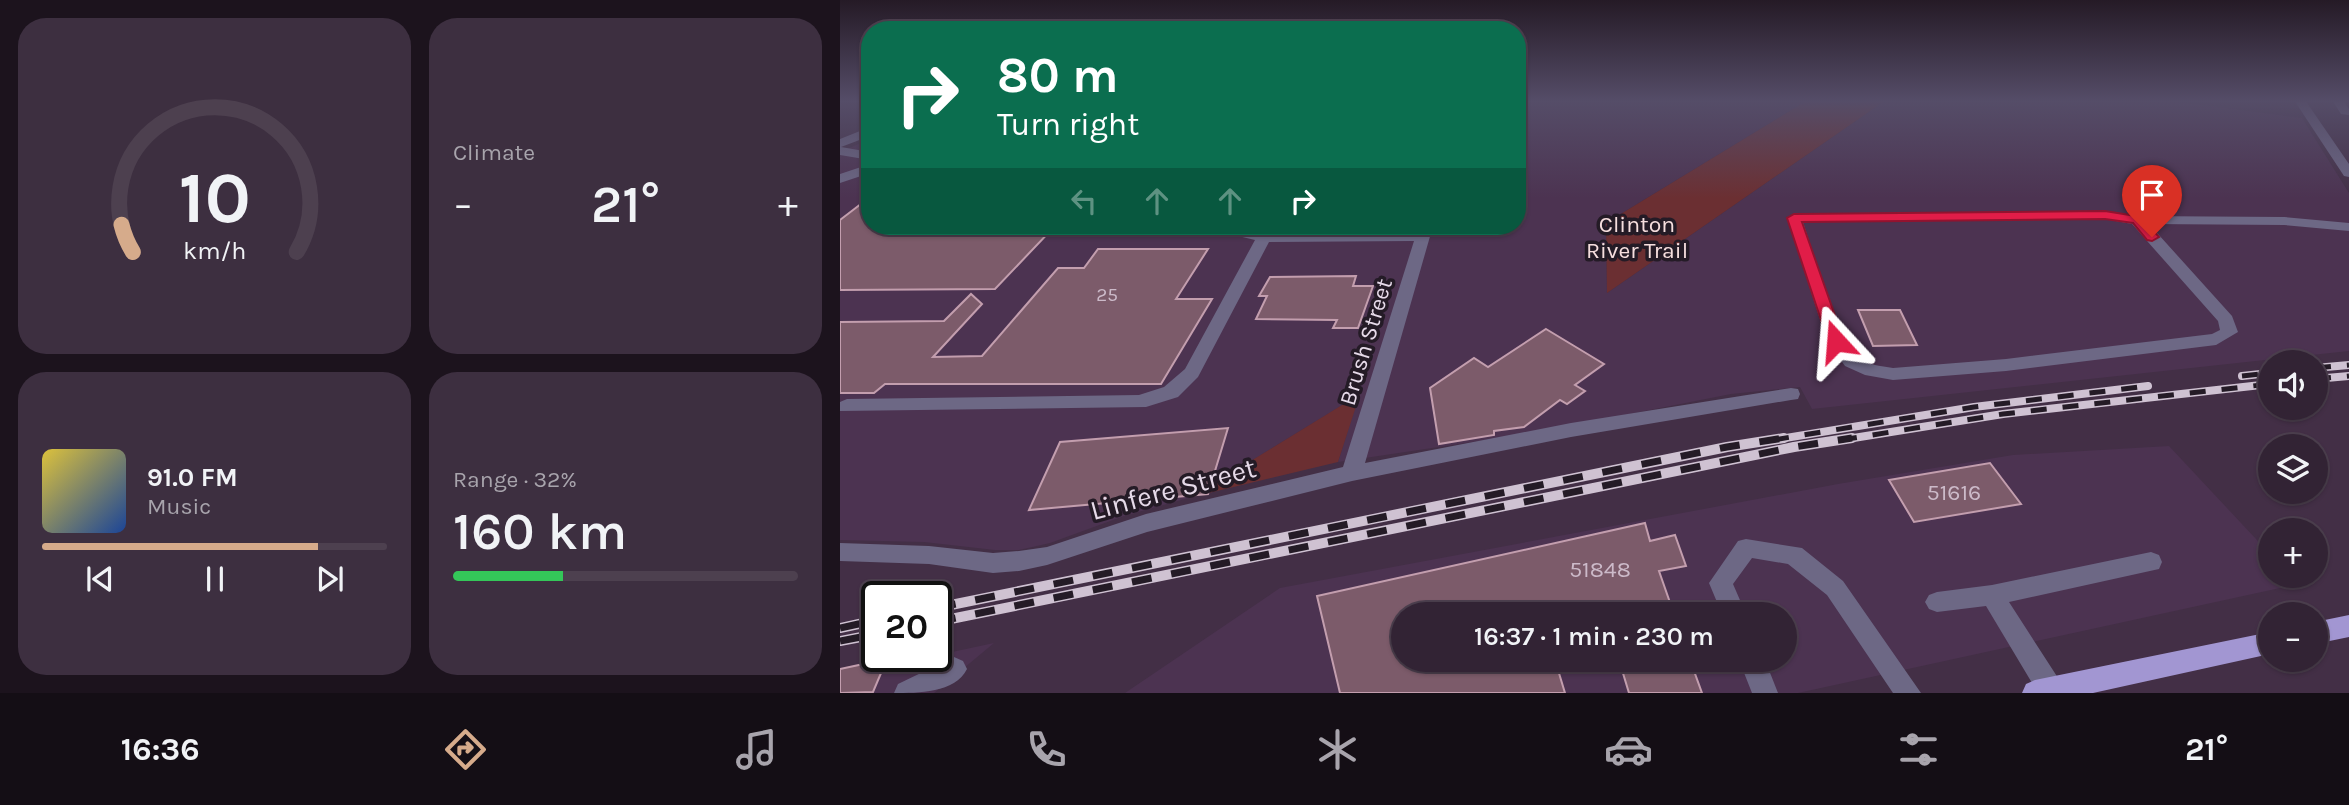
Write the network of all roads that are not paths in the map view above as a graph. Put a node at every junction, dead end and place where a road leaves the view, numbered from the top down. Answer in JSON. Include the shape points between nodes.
{"nodes":[{"id":1,"x":2321,"y":132,"type":"edge"},
{"id":2,"x":861,"y":135,"type":"edge"},
{"id":3,"x":840,"y":144,"type":"edge"},
{"id":4,"x":2330,"y":145,"type":"junction"},
{"id":5,"x":2349,"y":148,"type":"edge"},
{"id":6,"x":840,"y":151,"type":"edge"},
{"id":7,"x":861,"y":154,"type":"edge"},
{"id":8,"x":861,"y":171,"type":"edge"},
{"id":9,"x":2349,"y":173,"type":"edge"},
{"id":10,"x":840,"y":179,"type":"edge"},
{"id":11,"x":2137,"y":220,"type":"junction"},
{"id":12,"x":2349,"y":227,"type":"edge"},
{"id":13,"x":1251,"y":235,"type":"edge"},
{"id":14,"x":1333,"y":235,"type":"edge"},
{"id":15,"x":1424,"y":235,"type":"edge"},
{"id":16,"x":1264,"y":238,"type":"junction"},
{"id":17,"x":1791,"y":394,"type":"dead end"},
{"id":18,"x":842,"y":408,"type":"edge"},
{"id":19,"x":1352,"y":473,"type":"junction"},
{"id":20,"x":840,"y":552,"type":"edge"},
{"id":21,"x":2151,"y":562,"type":"dead end"},
{"id":22,"x":1992,"y":595,"type":"junction"},
{"id":23,"x":1729,"y":602,"type":"edge"},
{"id":24,"x":1937,"y":602,"type":"dead end"},
{"id":25,"x":2349,"y":626,"type":"edge"},
{"id":26,"x":2328,"y":631,"type":"edge"},
{"id":27,"x":2258,"y":646,"type":"edge"},
{"id":28,"x":954,"y":669,"type":"dead end"},
{"id":29,"x":1757,"y":672,"type":"edge"},
{"id":30,"x":2043,"y":691,"type":"edge"},
{"id":31,"x":907,"y":693,"type":"edge"},
{"id":32,"x":1765,"y":693,"type":"edge"},
{"id":33,"x":1908,"y":693,"type":"edge"}],
"edges":[{"from":1,"to":4,"type":"street"},
{"from":2,"to":3,"type":"street"},
{"from":4,"to":5,"type":"street"},
{"from":4,"to":9,"type":"street"},
{"from":6,"to":7,"type":"street"},
{"from":8,"to":10,"type":"street"},
{"from":11,"to":11,"type":"street","via":[[2226,320],[2229,332],[2203,341],[1893,374],[1851,362],[1836,341],[1794,218],[2105,215]]},
{"from":11,"to":12,"type":"street","via":[[2284,221]]},
{"from":13,"to":16,"type":"street"},
{"from":14,"to":16,"type":"street"},
{"from":15,"to":19,"type":"street","name":"Brush Street"},
{"from":16,"to":18,"type":"street","via":[[1192,373],[1171,392],[1139,402]]},
{"from":17,"to":19,"type":"street","name":"Linfere Street","via":[[1571,430]]},
{"from":19,"to":20,"type":"street","name":"Linfere Street","via":[[1146,523],[1047,556],[1009,563]]},
{"from":21,"to":22,"type":"street"},
{"from":22,"to":24,"type":"street"},
{"from":22,"to":30,"type":"street"},
{"from":23,"to":33,"type":"street","via":[[1721,583],[1746,548],[1794,555],[1835,588]]},
{"from":25,"to":26,"type":"main road"},
{"from":27,"to":30,"type":"main road"},
{"from":28,"to":31,"type":"street"},
{"from":29,"to":32,"type":"street"}]}
